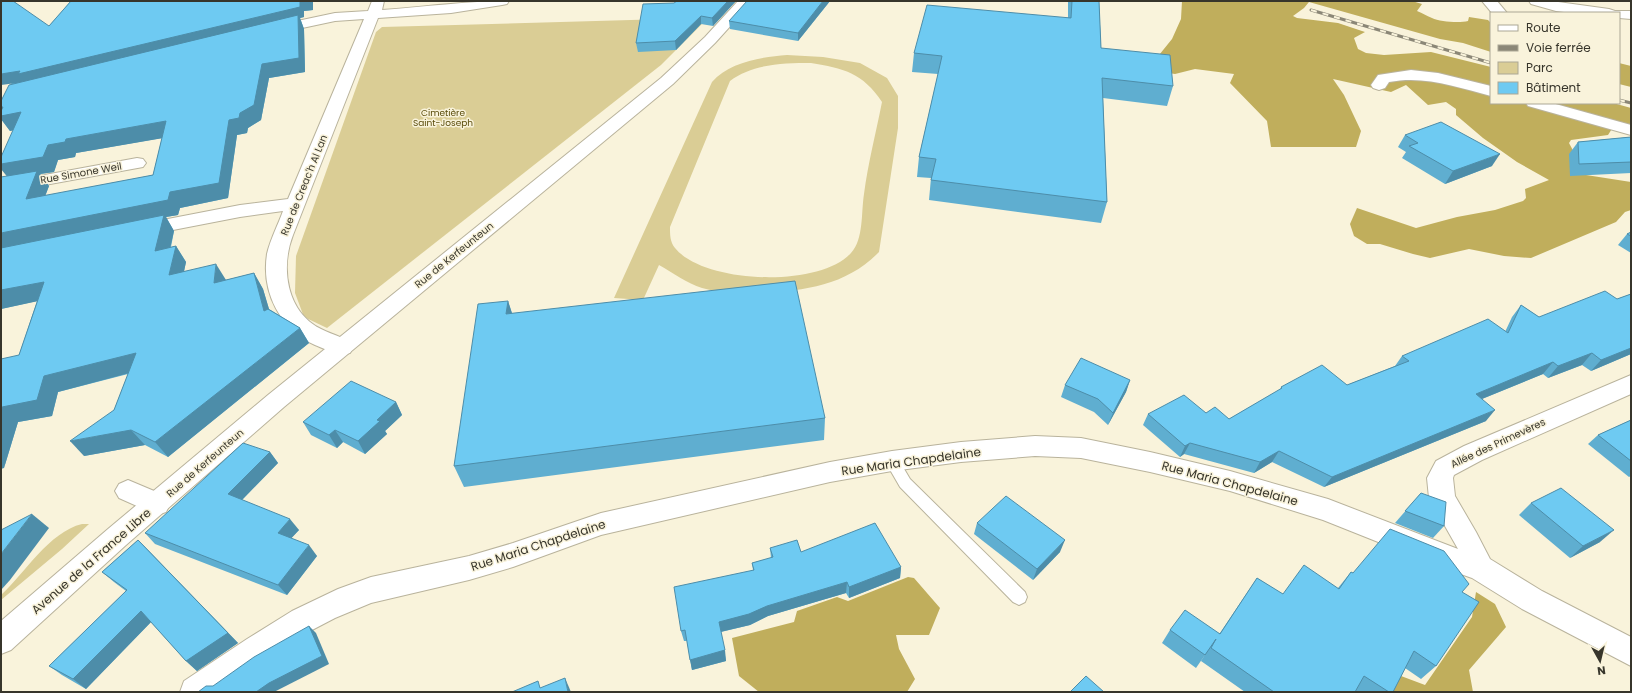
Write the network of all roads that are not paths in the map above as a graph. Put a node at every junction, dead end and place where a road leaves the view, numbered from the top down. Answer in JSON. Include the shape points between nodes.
{"nodes":[{"id":1,"x":502,"y":1,"type":"edge"},
{"id":2,"x":746,"y":1,"type":"edge"},
{"id":3,"x":1489,"y":1,"type":"edge"},
{"id":4,"x":1536,"y":1,"type":"edge"},
{"id":5,"x":376,"y":7,"type":"edge"},
{"id":6,"x":1499,"y":12,"type":"edge"},
{"id":7,"x":1598,"y":12,"type":"edge"},
{"id":8,"x":1620,"y":14,"type":"edge"},
{"id":9,"x":1631,"y":15,"type":"edge"},
{"id":10,"x":263,"y":32,"type":"edge"},
{"id":11,"x":1379,"y":86,"type":"dead end"},
{"id":12,"x":1490,"y":91,"type":"edge"},
{"id":13,"x":1538,"y":104,"type":"edge"},
{"id":14,"x":1631,"y":130,"type":"edge"},
{"id":15,"x":137,"y":163,"type":"dead end"},
{"id":16,"x":1,"y":188,"type":"edge"},
{"id":17,"x":297,"y":204,"type":"junction"},
{"id":18,"x":122,"y":234,"type":"edge"},
{"id":19,"x":342,"y":347,"type":"junction"},
{"id":20,"x":1631,"y":384,"type":"edge"},
{"id":21,"x":892,"y":461,"type":"junction"},
{"id":22,"x":128,"y":491,"type":"dead end"},
{"id":23,"x":157,"y":504,"type":"junction"},
{"id":24,"x":1480,"y":568,"type":"junction"},
{"id":25,"x":1019,"y":597,"type":"dead end"},
{"id":26,"x":1,"y":640,"type":"edge"},
{"id":27,"x":1631,"y":652,"type":"edge"},
{"id":28,"x":195,"y":692,"type":"edge"}],
"edges":[{"from":1,"to":5,"type":"street","via":[[451,8]]},
{"from":2,"to":19,"type":"street","name":"Rue de Kerfeunteun","via":[[666,82]]},
{"from":3,"to":6,"type":"street"},
{"from":4,"to":7,"type":"street","via":[[1556,8]]},
{"from":5,"to":10,"type":"street"},
{"from":5,"to":17,"type":"street","name":"Rue de Creac'h Al Lan"},
{"from":8,"to":9,"type":"street"},
{"from":11,"to":12,"type":"street","via":[[1384,78],[1406,75],[1445,80]]},
{"from":13,"to":14,"type":"street"},
{"from":15,"to":16,"type":"street","name":"Rue Simone Weil"},
{"from":17,"to":18,"type":"street","via":[[240,211]]},
{"from":17,"to":19,"type":"street","name":"Rue de Creac'h Al Lan","via":[[277,255],[282,299],[299,326]]},
{"from":19,"to":23,"type":"street","name":"Rue de Kerfeunteun"},
{"from":20,"to":24,"type":"street","name":"Allée des Primevères","via":[[1473,452],[1445,468],[1440,478],[1442,498]]},
{"from":21,"to":24,"type":"street","name":"Rue Maria Chapdelaine","via":[[1035,446],[1081,448],[1109,453],[1230,481],[1301,501]]},
{"from":21,"to":25,"type":"lane","via":[[905,483]]},
{"from":21,"to":28,"type":"street","name":"Rue Maria Chapdelaine","via":[[830,472],[601,524],[483,564],[372,590],[325,609],[298,624]]},
{"from":22,"to":23,"type":"street","name":"Avenue de la France Libre"},
{"from":23,"to":26,"type":"street","name":"Avenue de la France Libre"},
{"from":24,"to":27,"type":"street","name":"Rue Maria Chapdelaine","via":[[1532,600]]}]}
